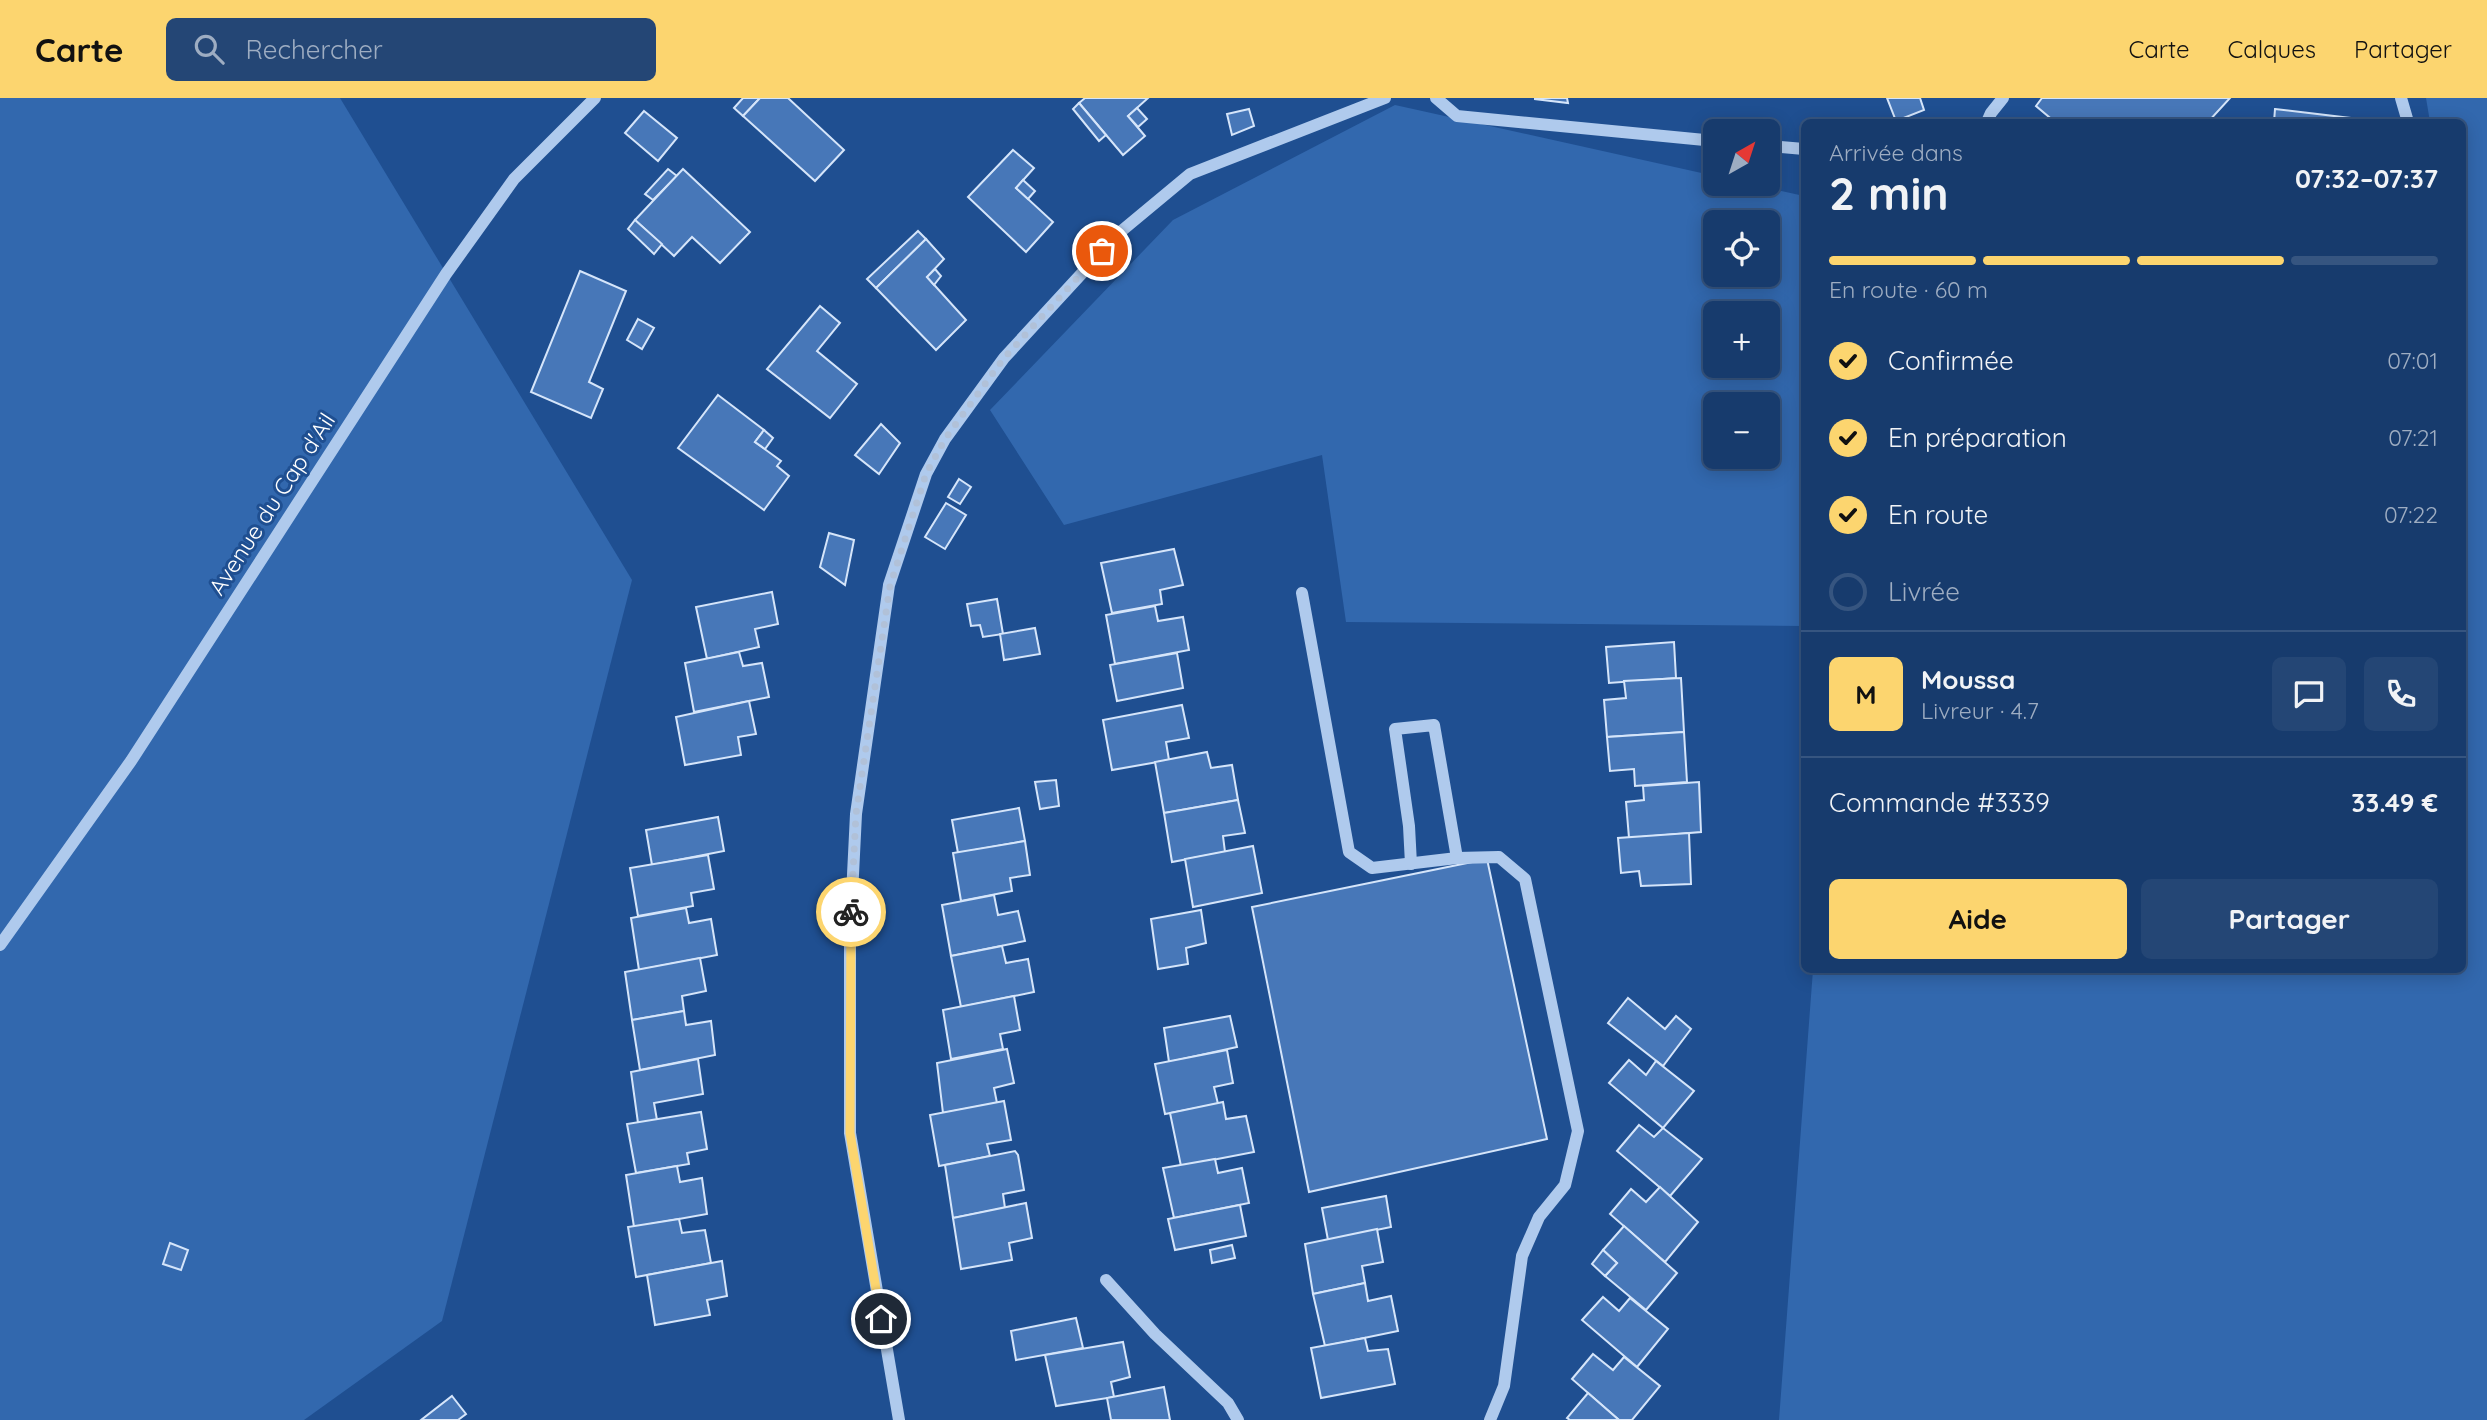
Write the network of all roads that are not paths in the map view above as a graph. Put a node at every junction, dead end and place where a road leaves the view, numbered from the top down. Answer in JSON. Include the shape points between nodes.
{"nodes":[{"id":1,"x":595,"y":98,"type":"edge"},
{"id":2,"x":1385,"y":98,"type":"edge"},
{"id":3,"x":1436,"y":98,"type":"edge"},
{"id":4,"x":2003,"y":98,"type":"edge"},
{"id":5,"x":2401,"y":98,"type":"edge"},
{"id":6,"x":1989,"y":119,"type":"edge"},
{"id":7,"x":2407,"y":119,"type":"edge"},
{"id":8,"x":1703,"y":140,"type":"edge"},
{"id":9,"x":1780,"y":147,"type":"edge"},
{"id":10,"x":1801,"y":149,"type":"edge"},
{"id":11,"x":1302,"y":593,"type":"dead end"},
{"id":12,"x":1457,"y":858,"type":"junction"},
{"id":13,"x":1411,"y":864,"type":"junction"},
{"id":14,"x":0,"y":946,"type":"edge"},
{"id":15,"x":1105,"y":1280,"type":"dead end"},
{"id":16,"x":899,"y":1420,"type":"edge"},
{"id":17,"x":1238,"y":1420,"type":"edge"},
{"id":18,"x":1490,"y":1420,"type":"edge"}],
"edges":[{"from":1,"to":14,"type":"street","name":"Avenue du Cap d'Ail","via":[[514,179],[446,274],[131,761]]},
{"from":2,"to":16,"type":"street","via":[[1190,174],[1119,233],[1004,358],[945,439],[926,474],[890,586],[856,814],[850,935],[850,1133]]},
{"from":3,"to":8,"type":"street","via":[[1457,116]]},
{"from":4,"to":6,"type":"street"},
{"from":5,"to":7,"type":"street"},
{"from":9,"to":10,"type":"street"},
{"from":11,"to":13,"type":"street","via":[[1349,852],[1372,868]]},
{"from":12,"to":13,"type":"street"},
{"from":12,"to":13,"type":"street","via":[[1434,725],[1395,730]]},
{"from":12,"to":18,"type":"street","via":[[1499,857],[1525,879],[1578,1131],[1565,1185],[1539,1217],[1522,1256],[1504,1386]]},
{"from":15,"to":17,"type":"street","via":[[1154,1334],[1228,1403]]}]}
